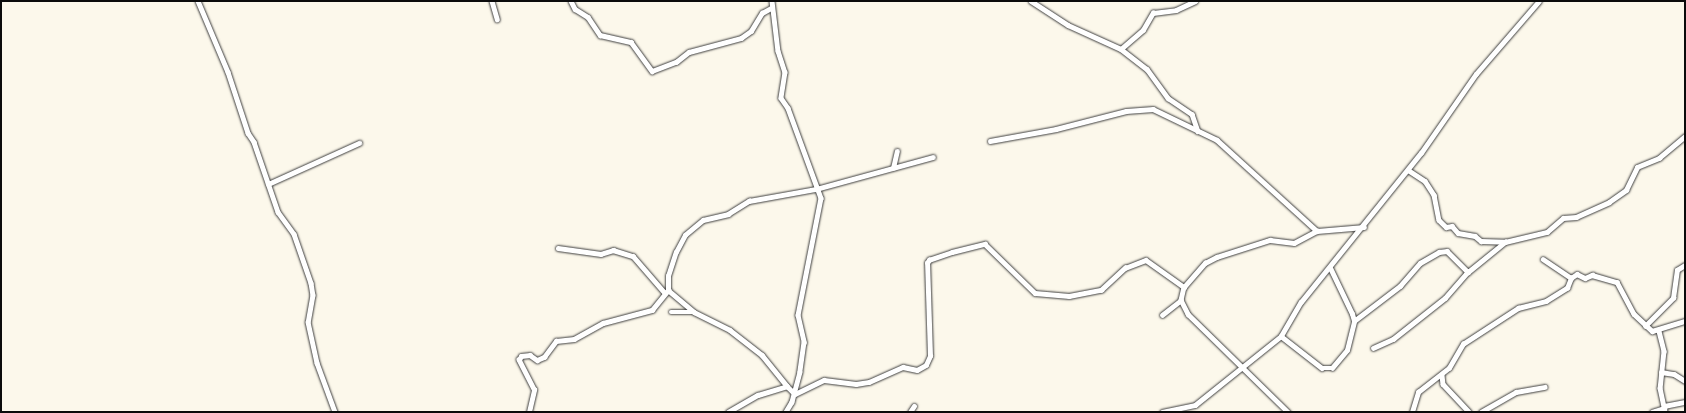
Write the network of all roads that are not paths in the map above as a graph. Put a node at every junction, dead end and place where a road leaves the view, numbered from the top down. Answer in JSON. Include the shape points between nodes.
{"nodes":[{"id":1,"x":198,"y":1,"type":"edge"},
{"id":2,"x":492,"y":1,"type":"edge"},
{"id":3,"x":571,"y":1,"type":"edge"},
{"id":4,"x":772,"y":1,"type":"edge"},
{"id":5,"x":1031,"y":1,"type":"edge"},
{"id":6,"x":1195,"y":1,"type":"edge"},
{"id":7,"x":1539,"y":1,"type":"edge"},
{"id":8,"x":771,"y":8,"type":"junction"},
{"id":9,"x":497,"y":19,"type":"dead end"},
{"id":10,"x":1121,"y":49,"type":"junction"},
{"id":11,"x":1198,"y":132,"type":"junction"},
{"id":12,"x":1685,"y":136,"type":"edge"},
{"id":13,"x":990,"y":141,"type":"dead end"},
{"id":14,"x":359,"y":143,"type":"dead end"},
{"id":15,"x":897,"y":151,"type":"dead end"},
{"id":16,"x":933,"y":157,"type":"dead end"},
{"id":17,"x":893,"y":168,"type":"junction"},
{"id":18,"x":1408,"y":170,"type":"junction"},
{"id":19,"x":268,"y":184,"type":"junction"},
{"id":20,"x":816,"y":189,"type":"junction"},
{"id":21,"x":1364,"y":227,"type":"junction"},
{"id":22,"x":1317,"y":232,"type":"junction"},
{"id":23,"x":1505,"y":242,"type":"junction"},
{"id":24,"x":558,"y":248,"type":"dead end"},
{"id":25,"x":1543,"y":260,"type":"dead end"},
{"id":26,"x":1685,"y":265,"type":"edge"},
{"id":27,"x":1330,"y":268,"type":"junction"},
{"id":28,"x":1468,"y":272,"type":"junction"},
{"id":29,"x":1570,"y":278,"type":"junction"},
{"id":30,"x":1184,"y":287,"type":"junction"},
{"id":31,"x":666,"y":291,"type":"junction"},
{"id":32,"x":1181,"y":300,"type":"junction"},
{"id":33,"x":671,"y":312,"type":"dead end"},
{"id":34,"x":694,"y":312,"type":"junction"},
{"id":35,"x":1162,"y":315,"type":"dead end"},
{"id":36,"x":1354,"y":321,"type":"junction"},
{"id":37,"x":1685,"y":321,"type":"edge"},
{"id":38,"x":1645,"y":326,"type":"junction"},
{"id":39,"x":1659,"y":330,"type":"junction"},
{"id":40,"x":1281,"y":336,"type":"junction"},
{"id":41,"x":1374,"y":348,"type":"dead end"},
{"id":42,"x":1245,"y":366,"type":"junction"},
{"id":43,"x":1661,"y":372,"type":"junction"},
{"id":44,"x":1442,"y":373,"type":"junction"},
{"id":45,"x":1685,"y":381,"type":"edge"},
{"id":46,"x":787,"y":386,"type":"junction"},
{"id":47,"x":1545,"y":387,"type":"dead end"},
{"id":48,"x":795,"y":394,"type":"junction"},
{"id":49,"x":1685,"y":402,"type":"edge"},
{"id":50,"x":914,"y":406,"type":"dead end"},
{"id":51,"x":1664,"y":409,"type":"edge"},
{"id":52,"x":335,"y":412,"type":"edge"},
{"id":53,"x":529,"y":412,"type":"edge"},
{"id":54,"x":728,"y":412,"type":"edge"},
{"id":55,"x":786,"y":412,"type":"edge"},
{"id":56,"x":910,"y":412,"type":"edge"},
{"id":57,"x":1162,"y":412,"type":"edge"},
{"id":58,"x":1288,"y":412,"type":"edge"},
{"id":59,"x":1412,"y":412,"type":"edge"},
{"id":60,"x":1469,"y":412,"type":"edge"},
{"id":61,"x":1481,"y":412,"type":"edge"},
{"id":62,"x":1652,"y":412,"type":"edge"}],
"edges":[{"from":1,"to":19,"type":"street","via":[[228,72]]},
{"from":2,"to":9,"type":"street"},
{"from":3,"to":8,"type":"street","via":[[575,9],[588,16],[600,35],[631,42],[652,71],[676,62],[689,52],[741,38],[751,31],[762,13]]},
{"from":4,"to":8,"type":"street"},
{"from":5,"to":10,"type":"street","via":[[1068,25]]},
{"from":6,"to":10,"type":"street","via":[[1176,10],[1153,13],[1143,30]]},
{"from":7,"to":18,"type":"street","via":[[1476,74]]},
{"from":8,"to":20,"type":"street","via":[[785,72],[781,98],[788,108]]},
{"from":10,"to":11,"type":"street","via":[[1147,69],[1168,98],[1192,114]]},
{"from":11,"to":13,"type":"street","via":[[1154,109],[1126,111]]},
{"from":11,"to":22,"type":"street","via":[[1217,140],[1246,163]]},
{"from":12,"to":23,"type":"street","via":[[1659,158],[1637,167],[1626,190],[1608,202],[1576,217],[1563,218],[1547,232]]},
{"from":14,"to":19,"type":"street"},
{"from":15,"to":17,"type":"street"},
{"from":16,"to":17,"type":"street"},
{"from":17,"to":20,"type":"street"},
{"from":18,"to":21,"type":"street"},
{"from":18,"to":23,"type":"street","via":[[1425,182],[1434,195],[1439,220],[1446,227],[1452,226],[1458,233],[1475,236],[1481,241]]},
{"from":19,"to":52,"type":"street","via":[[278,212],[294,234],[310,283],[313,295],[308,322],[317,362]]},
{"from":20,"to":31,"type":"street","via":[[749,201],[728,214],[693,226],[676,252]]},
{"from":20,"to":48,"type":"street","via":[[821,198],[804,275],[804,293],[799,303],[798,315],[804,342]]},
{"from":21,"to":22,"type":"street"},
{"from":21,"to":27,"type":"street"},
{"from":22,"to":30,"type":"street","via":[[1294,243],[1270,240],[1217,257],[1205,263]]},
{"from":23,"to":28,"type":"street"},
{"from":24,"to":31,"type":"street","via":[[601,254],[613,250],[633,256]]},
{"from":25,"to":29,"type":"street"},
{"from":26,"to":38,"type":"street","via":[[1677,270],[1673,298]]},
{"from":27,"to":36,"type":"street","via":[[1350,306]]},
{"from":27,"to":40,"type":"street","via":[[1301,302]]},
{"from":28,"to":36,"type":"street","via":[[1447,251],[1439,252],[1420,263],[1400,286]]},
{"from":28,"to":41,"type":"street","via":[[1445,298],[1393,339]]},
{"from":29,"to":38,"type":"street","via":[[1578,274],[1585,278],[1592,275],[1617,282],[1634,314]]},
{"from":29,"to":44,"type":"street","via":[[1566,288],[1546,301],[1518,308],[1463,344]]},
{"from":30,"to":32,"type":"street"},
{"from":30,"to":48,"type":"street","via":[[1146,260],[1125,268],[1101,290],[1069,296],[1035,293],[985,244],[952,252],[927,263],[930,356],[926,365],[917,370],[903,367],[869,382],[856,384],[824,380]]},
{"from":31,"to":34,"type":"street"},
{"from":31,"to":53,"type":"street","via":[[652,310],[603,323],[574,339],[556,341],[544,358],[537,360],[530,354],[521,356],[519,360],[534,390]]},
{"from":32,"to":35,"type":"street"},
{"from":32,"to":42,"type":"street","via":[[1188,314]]},
{"from":33,"to":34,"type":"street"},
{"from":34,"to":46,"type":"street","via":[[730,330],[762,355]]},
{"from":36,"to":40,"type":"street","via":[[1347,350],[1332,368],[1322,368]]},
{"from":37,"to":39,"type":"street"},
{"from":38,"to":39,"type":"street"},
{"from":39,"to":43,"type":"street","via":[[1664,351]]},
{"from":40,"to":42,"type":"street"},
{"from":42,"to":57,"type":"street","via":[[1195,405]]},
{"from":42,"to":58,"type":"street"},
{"from":43,"to":45,"type":"street","via":[[1674,374]]},
{"from":43,"to":51,"type":"street"},
{"from":44,"to":59,"type":"street","via":[[1418,392]]},
{"from":44,"to":60,"type":"street","via":[[1442,384]]},
{"from":46,"to":48,"type":"street"},
{"from":46,"to":54,"type":"street","via":[[758,395]]},
{"from":47,"to":61,"type":"street","via":[[1516,392]]},
{"from":48,"to":55,"type":"street"},
{"from":49,"to":51,"type":"street"},
{"from":50,"to":56,"type":"street"},
{"from":51,"to":62,"type":"street"}]}
